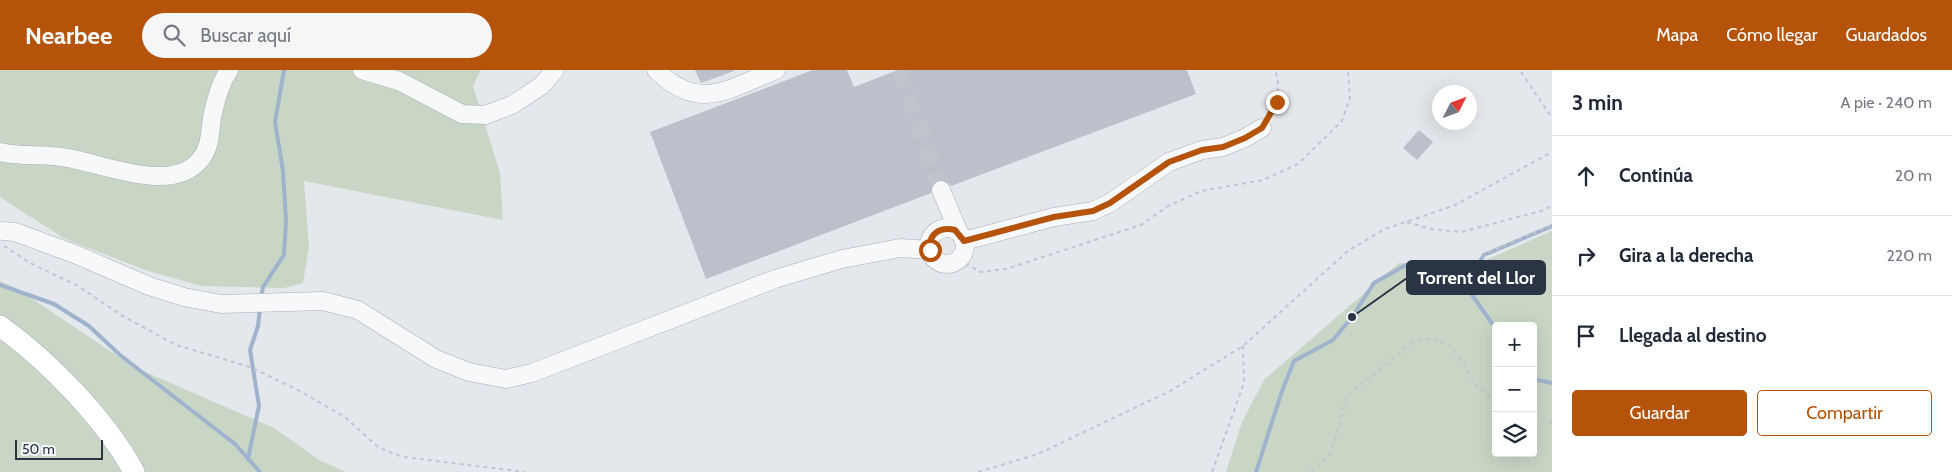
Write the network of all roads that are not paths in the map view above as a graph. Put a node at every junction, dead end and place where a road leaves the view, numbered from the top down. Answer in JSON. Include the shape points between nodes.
{"nodes":[{"id":1,"x":229,"y":70,"type":"edge"},
{"id":2,"x":362,"y":70,"type":"edge"},
{"id":3,"x":555,"y":70,"type":"edge"},
{"id":4,"x":656,"y":70,"type":"edge"},
{"id":5,"x":776,"y":70,"type":"edge"},
{"id":6,"x":1262,"y":128,"type":"road end"},
{"id":7,"x":0,"y":152,"type":"edge"},
{"id":8,"x":942,"y":190,"type":"tunnel mouth"},
{"id":9,"x":1,"y":233,"type":"edge"},
{"id":10,"x":962,"y":237,"type":"junction"},
{"id":11,"x":930,"y":250,"type":"junction"},
{"id":12,"x":0,"y":326,"type":"edge"},
{"id":13,"x":0,"y":335,"type":"edge"},
{"id":14,"x":126,"y":472,"type":"edge"},
{"id":15,"x":134,"y":472,"type":"edge"}],
"edges":[{"from":1,"to":7,"type":"lane","via":[[213,114],[209,144],[199,161],[178,175],[124,172],[62,157]]},
{"from":2,"to":3,"type":"lane","via":[[398,81],[462,114],[485,115],[512,105],[541,86]]},
{"from":4,"to":5,"type":"lane","via":[[680,90],[711,95]]},
{"from":6,"to":10,"type":"lane","via":[[1223,147],[1202,150],[1169,162],[1093,211]]},
{"from":8,"to":10,"type":"lane"},
{"from":9,"to":11,"type":"lane","via":[[15,232],[184,297],[221,304],[323,301],[358,310],[436,359],[469,372],[506,379],[532,373],[775,279],[852,257],[900,248]]},
{"from":10,"to":11,"type":"lane","via":[[949,228],[938,230],[930,239]]},
{"from":10,"to":11,"type":"lane","via":[[964,252],[952,263],[941,263]]},
{"from":12,"to":15,"type":"main road","via":[[70,388],[101,424]]},
{"from":13,"to":14,"type":"main road","via":[[65,393],[96,429]]}]}
